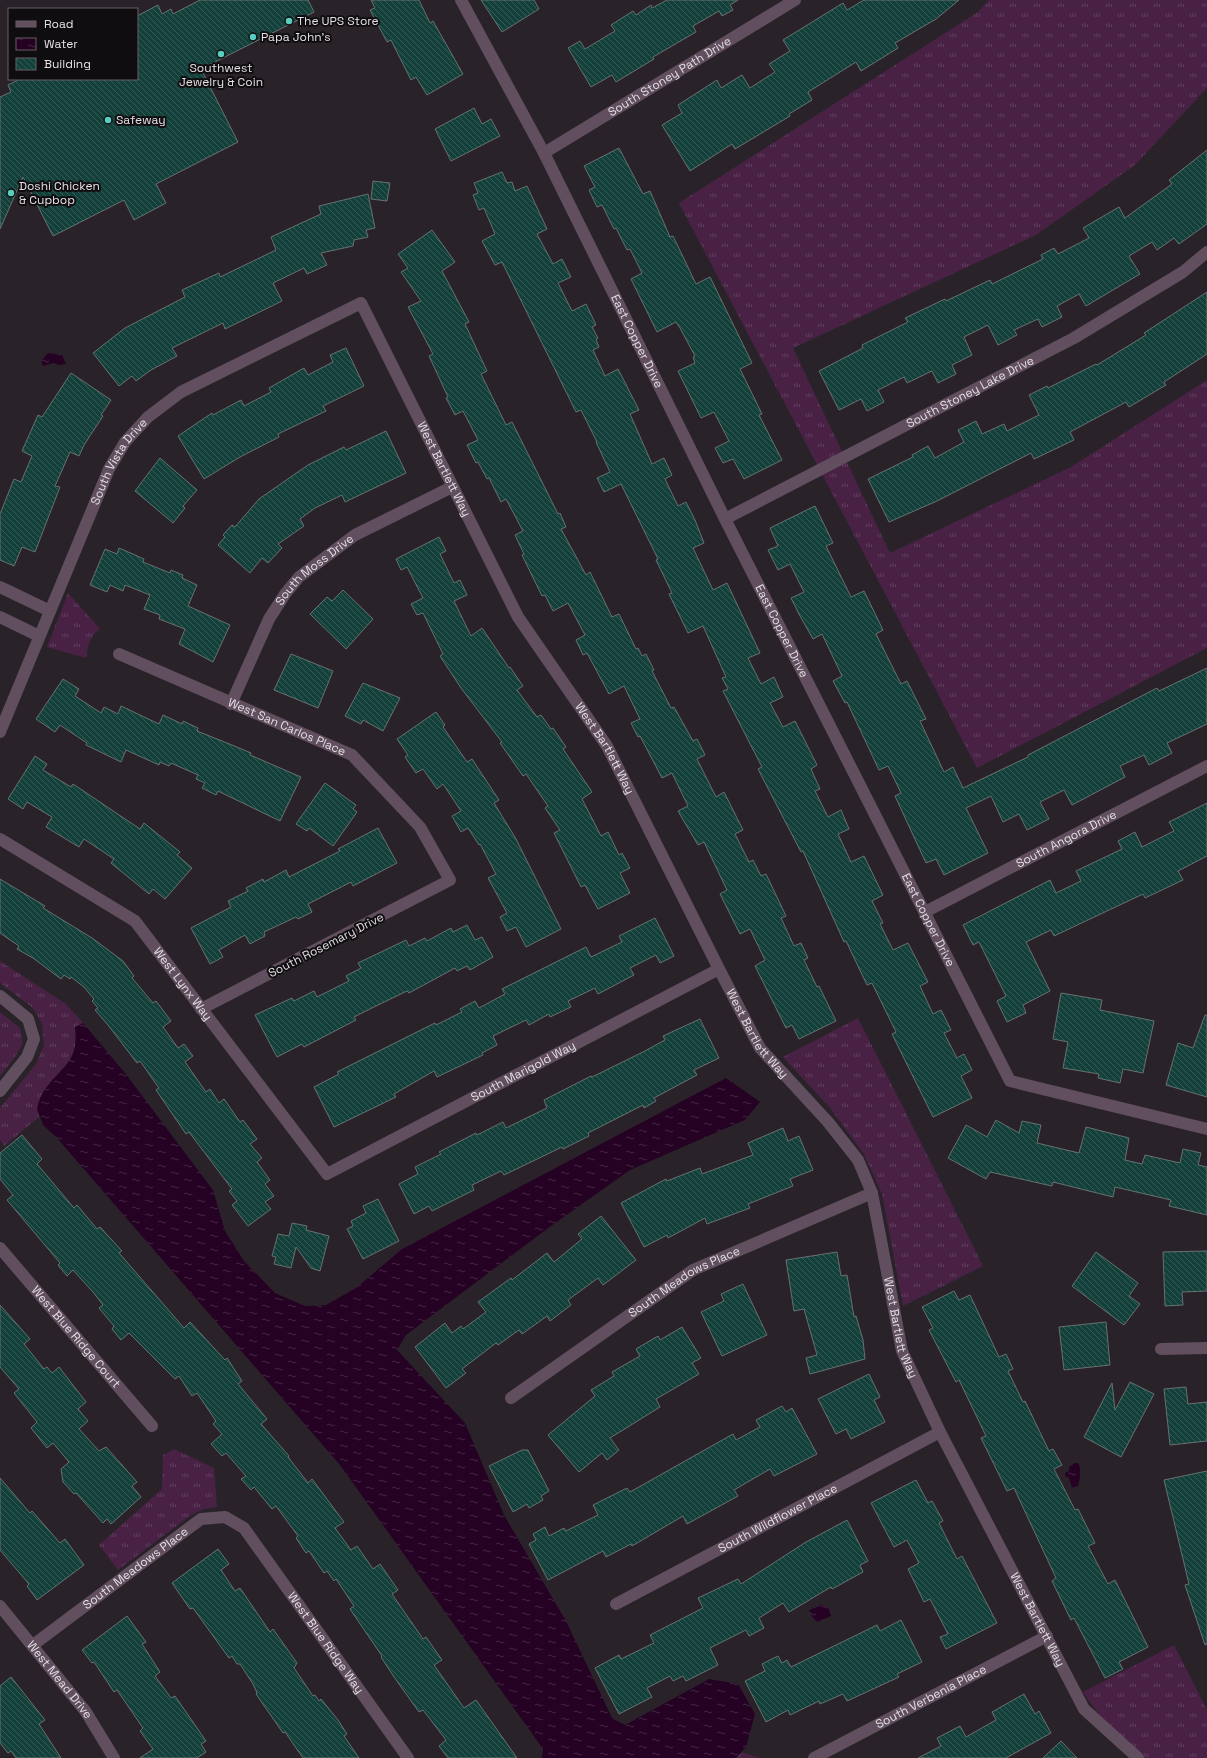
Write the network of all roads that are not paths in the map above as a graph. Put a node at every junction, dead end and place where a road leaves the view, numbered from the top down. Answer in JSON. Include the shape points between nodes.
{"nodes":[{"id":1,"x":461,"y":0,"type":"edge"},
{"id":2,"x":795,"y":0,"type":"edge"},
{"id":3,"x":544,"y":153,"type":"junction"},
{"id":4,"x":1207,"y":252,"type":"edge"},
{"id":5,"x":361,"y":303,"type":"joint"},
{"id":6,"x":452,"y":487,"type":"junction"},
{"id":7,"x":725,"y":519,"type":"junction"},
{"id":8,"x":0,"y":588,"type":"edge"},
{"id":9,"x":50,"y":611,"type":"junction"},
{"id":10,"x":0,"y":617,"type":"edge"},
{"id":11,"x":39,"y":636,"type":"junction"},
{"id":12,"x":118,"y":654,"type":"dead end"},
{"id":13,"x":231,"y":704,"type":"junction"},
{"id":14,"x":0,"y":732,"type":"edge"},
{"id":15,"x":1207,"y":766,"type":"edge"},
{"id":16,"x":0,"y":839,"type":"edge"},
{"id":17,"x":450,"y":880,"type":"joint"},
{"id":18,"x":925,"y":912,"type":"junction"},
{"id":19,"x":719,"y":969,"type":"junction"},
{"id":20,"x":0,"y":996,"type":"edge"},
{"id":21,"x":202,"y":1009,"type":"junction"},
{"id":22,"x":0,"y":1091,"type":"edge"},
{"id":23,"x":1207,"y":1129,"type":"edge"},
{"id":24,"x":327,"y":1174,"type":"joint"},
{"id":25,"x":872,"y":1193,"type":"junction"},
{"id":26,"x":0,"y":1248,"type":"edge"},
{"id":27,"x":1207,"y":1348,"type":"edge"},
{"id":28,"x":1161,"y":1349,"type":"dead end"},
{"id":29,"x":511,"y":1398,"type":"dead end"},
{"id":30,"x":152,"y":1426,"type":"dead end"},
{"id":31,"x":940,"y":1432,"type":"junction"},
{"id":32,"x":244,"y":1528,"type":"joint"},
{"id":33,"x":616,"y":1604,"type":"dead end"},
{"id":34,"x":0,"y":1606,"type":"edge"},
{"id":35,"x":1047,"y":1636,"type":"junction"},
{"id":36,"x":33,"y":1645,"type":"junction"},
{"id":37,"x":114,"y":1758,"type":"edge"},
{"id":38,"x":408,"y":1758,"type":"edge"},
{"id":39,"x":814,"y":1758,"type":"edge"},
{"id":40,"x":1138,"y":1758,"type":"edge"}],
"edges":[{"from":1,"to":3,"type":"street","name":"East Copper Drive"},
{"from":2,"to":3,"type":"street","name":"South Stoney Path Drive"},
{"from":3,"to":7,"type":"street","name":"East Copper Drive"},
{"from":4,"to":7,"type":"street","name":"South Stoney Lake Drive","via":[[1182,272],[1074,338]]},
{"from":5,"to":6,"type":"street","name":"West Bartlett Way"},
{"from":5,"to":9,"type":"street","name":"South Vista Drive","via":[[181,392],[148,417],[125,442],[109,469]]},
{"from":6,"to":13,"type":"street","name":"South Moss Drive","via":[[355,535],[299,577],[269,619]]},
{"from":6,"to":19,"type":"street","name":"West Bartlett Way","via":[[518,617],[608,746]]},
{"from":7,"to":18,"type":"street","name":"East Copper Drive"},
{"from":8,"to":9,"type":"street"},
{"from":9,"to":11,"type":"street","name":"South Vista Drive"},
{"from":10,"to":11,"type":"street"},
{"from":11,"to":14,"type":"street","name":"South Vista Drive"},
{"from":12,"to":13,"type":"street","name":"West San Carlos Place"},
{"from":13,"to":17,"type":"street","name":"West San Carlos Place","via":[[352,755],[420,826]]},
{"from":15,"to":18,"type":"street","name":"South Angora Drive"},
{"from":16,"to":21,"type":"street","name":"West Lynx Way","via":[[135,921]]},
{"from":17,"to":21,"type":"street","name":"South Rosemary Drive"},
{"from":18,"to":23,"type":"street","name":"East Copper Drive","via":[[1010,1081]]},
{"from":19,"to":24,"type":"street","name":"South Marigold Way"},
{"from":19,"to":25,"type":"street","name":"West Bartlett Way","via":[[760,1048],[828,1122],[858,1160]]},
{"from":20,"to":22,"type":"street","via":[[28,1019],[34,1039],[27,1057]]},
{"from":21,"to":24,"type":"street","name":"West Lynx Way"},
{"from":25,"to":29,"type":"street","name":"South Meadows Place","via":[[693,1270]]},
{"from":25,"to":31,"type":"street","name":"West Bartlett Way","via":[[902,1351]]},
{"from":26,"to":30,"type":"street","name":"West Blue Ridge Court"},
{"from":27,"to":28,"type":"street"},
{"from":31,"to":33,"type":"street","name":"South Wildflower Place"},
{"from":31,"to":35,"type":"street","name":"West Bartlett Way"},
{"from":32,"to":36,"type":"street","name":"South Meadows Place","via":[[225,1516],[201,1519]]},
{"from":32,"to":38,"type":"street","name":"West Blue Ridge Way"},
{"from":34,"to":36,"type":"street","name":"West Mead Drive"},
{"from":35,"to":39,"type":"street","name":"South Verbenia Place"},
{"from":35,"to":40,"type":"street","name":"West Bartlett Way","via":[[1084,1709]]},
{"from":36,"to":37,"type":"street","name":"West Mead Drive","via":[[86,1712]]}]}
